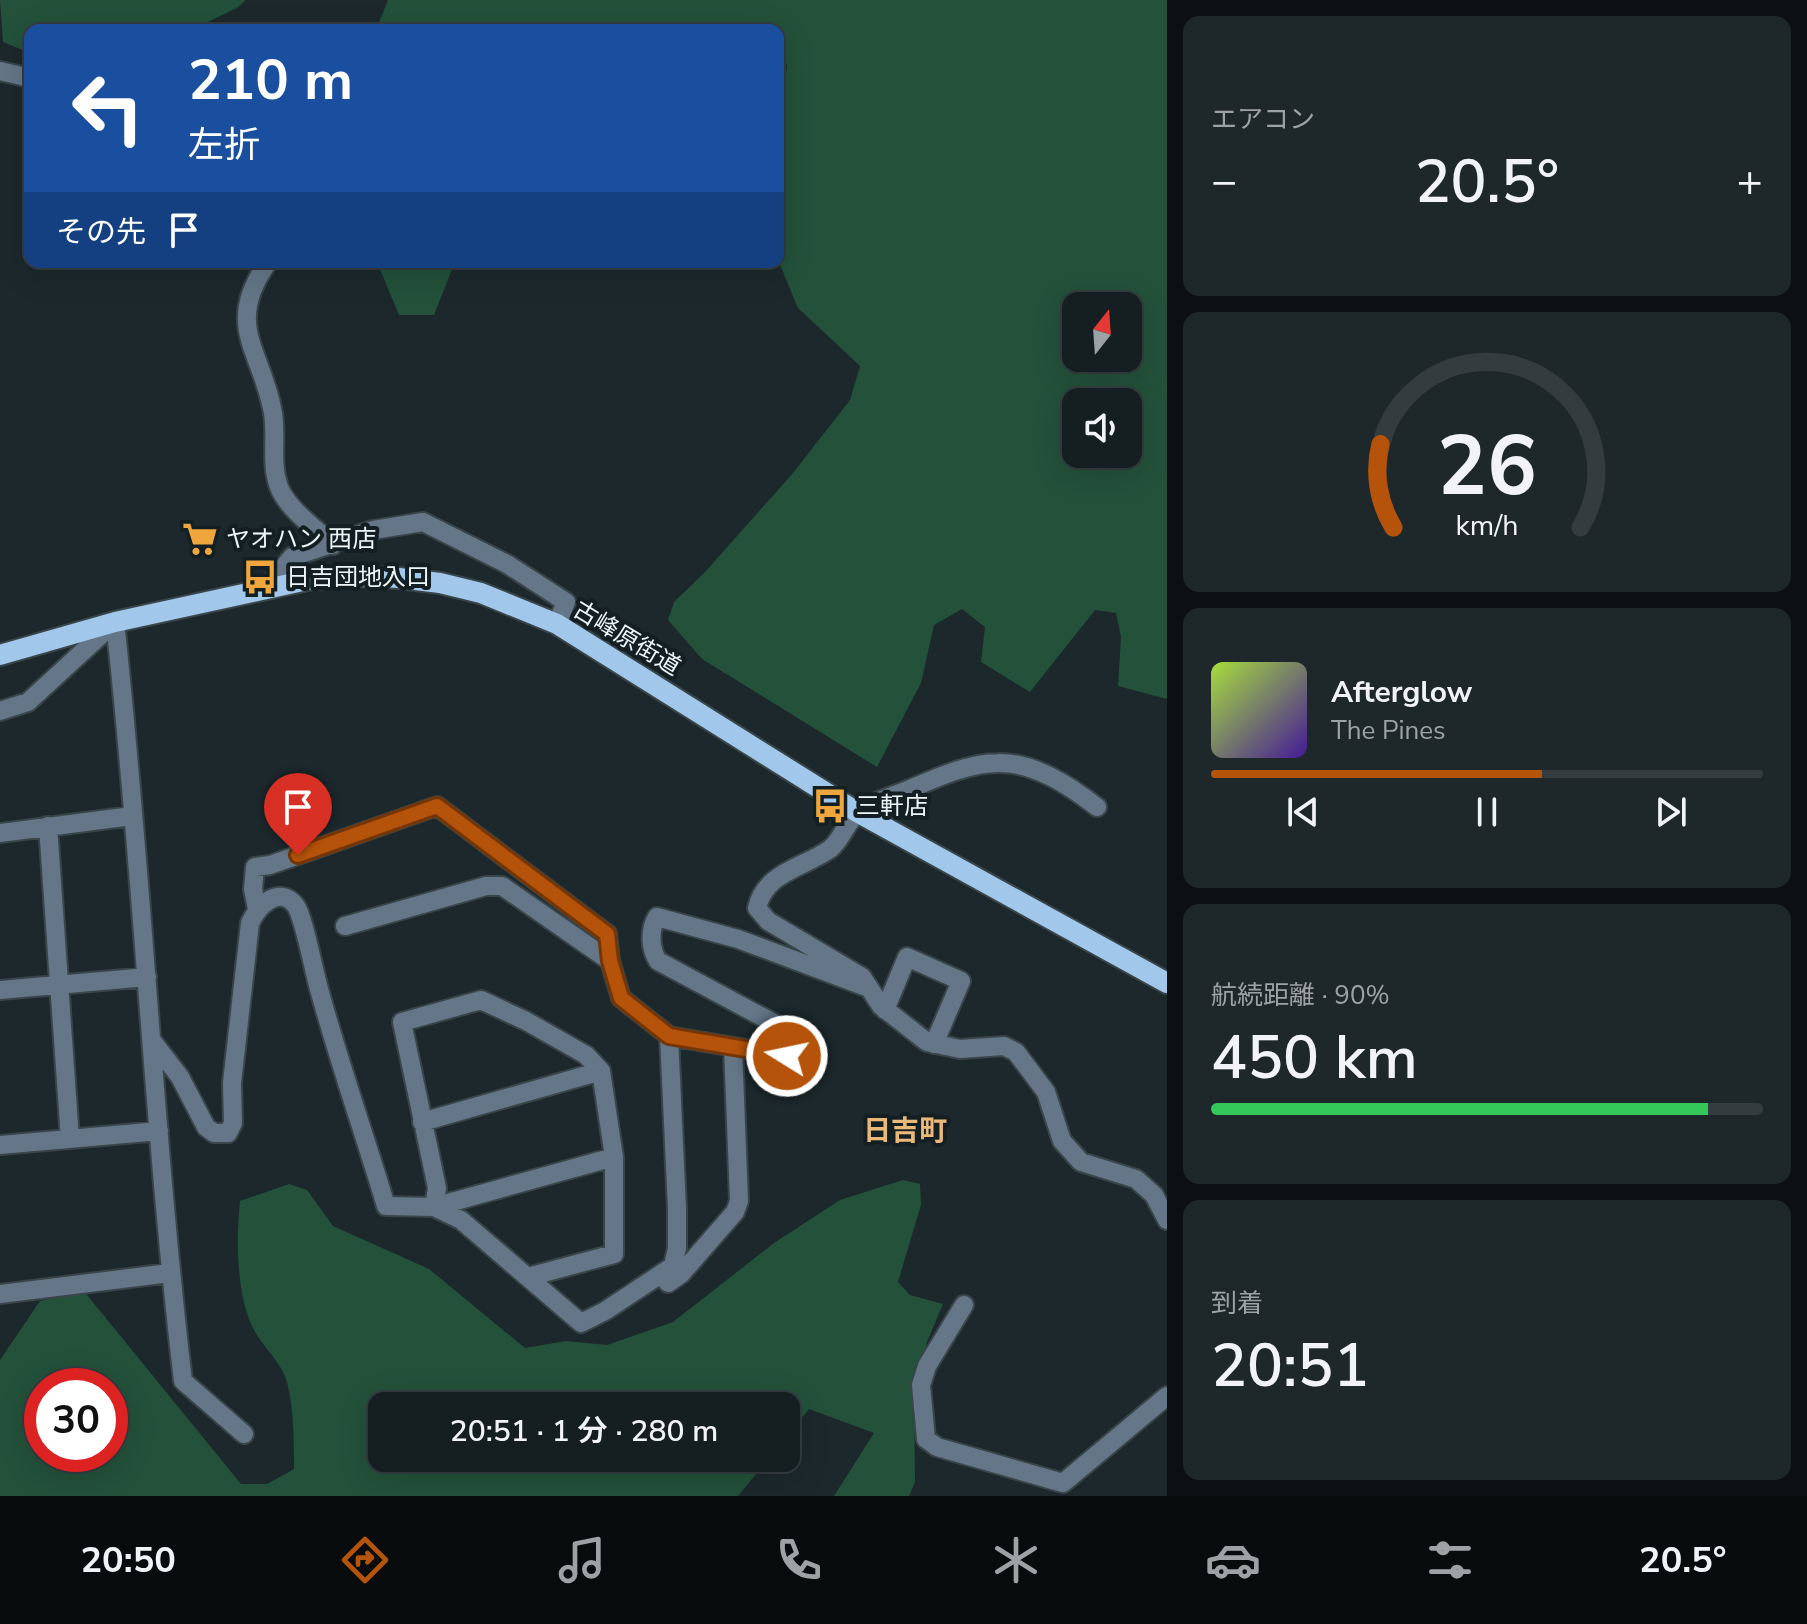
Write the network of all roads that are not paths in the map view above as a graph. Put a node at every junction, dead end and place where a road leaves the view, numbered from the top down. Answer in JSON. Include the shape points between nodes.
{"nodes":[{"id":1,"x":0,"y":71,"type":"edge"},
{"id":2,"x":24,"y":77,"type":"edge"},
{"id":3,"x":264,"y":268,"type":"edge"},
{"id":4,"x":333,"y":545,"type":"junction"},
{"id":5,"x":267,"y":587,"type":"junction"},
{"id":6,"x":115,"y":622,"type":"junction"},
{"id":7,"x":557,"y":624,"type":"junction"},
{"id":8,"x":0,"y":655,"type":"edge"},
{"id":9,"x":0,"y":711,"type":"edge"},
{"id":10,"x":1097,"y":807,"type":"dead end"},
{"id":11,"x":857,"y":812,"type":"junction"},
{"id":12,"x":132,"y":816,"type":"junction"},
{"id":13,"x":48,"y":826,"type":"junction"},
{"id":14,"x":0,"y":833,"type":"edge"},
{"id":15,"x":257,"y":909,"type":"junction"},
{"id":16,"x":345,"y":926,"type":"dead end"},
{"id":17,"x":610,"y":961,"type":"junction"},
{"id":18,"x":147,"y":977,"type":"junction"},
{"id":19,"x":1167,"y":983,"type":"edge"},
{"id":20,"x":59,"y":985,"type":"junction"},
{"id":21,"x":869,"y":988,"type":"junction"},
{"id":22,"x":0,"y":990,"type":"edge"},
{"id":23,"x":885,"y":1010,"type":"junction"},
{"id":24,"x":669,"y":1036,"type":"junction"},
{"id":25,"x":153,"y":1042,"type":"junction"},
{"id":26,"x":934,"y":1044,"type":"junction"},
{"id":27,"x":733,"y":1047,"type":"junction"},
{"id":28,"x":601,"y":1071,"type":"junction"},
{"id":29,"x":422,"y":1122,"type":"junction"},
{"id":30,"x":159,"y":1131,"type":"junction"},
{"id":31,"x":70,"y":1139,"type":"junction"},
{"id":32,"x":0,"y":1145,"type":"edge"},
{"id":33,"x":614,"y":1157,"type":"junction"},
{"id":34,"x":434,"y":1207,"type":"junction"},
{"id":35,"x":1167,"y":1220,"type":"edge"},
{"id":36,"x":170,"y":1273,"type":"junction"},
{"id":37,"x":528,"y":1277,"type":"junction"},
{"id":38,"x":0,"y":1294,"type":"edge"},
{"id":39,"x":964,"y":1305,"type":"dead end"},
{"id":40,"x":612,"y":1307,"type":"junction"},
{"id":41,"x":1167,"y":1396,"type":"edge"},
{"id":42,"x":244,"y":1434,"type":"dead end"}],
"edges":[{"from":1,"to":2,"type":"street"},
{"from":3,"to":4,"type":"street","via":[[246,309],[249,344],[273,410],[273,464],[286,500]]},
{"from":4,"to":5,"type":"street","via":[[292,557]]},
{"from":4,"to":7,"type":"street","via":[[373,530],[423,522],[507,564],[566,602]]},
{"from":5,"to":6,"type":"main road","name":"古峰原街道"},
{"from":5,"to":7,"type":"main road","name":"古峰原街道","via":[[358,576],[440,583]]},
{"from":6,"to":8,"type":"main road","name":"古峰原街道"},
{"from":6,"to":9,"type":"street","via":[[28,702]]},
{"from":6,"to":12,"type":"street"},
{"from":7,"to":11,"type":"main road","name":"古峰原街道"},
{"from":10,"to":11,"type":"street","via":[[1067,784],[998,762],[929,781]]},
{"from":11,"to":19,"type":"main road","name":"古峰原街道"},
{"from":11,"to":21,"type":"street","via":[[840,841],[775,878],[757,908],[768,921],[862,977]]},
{"from":12,"to":13,"type":"street"},
{"from":12,"to":18,"type":"street"},
{"from":13,"to":14,"type":"street"},
{"from":13,"to":20,"type":"street"},
{"from":15,"to":17,"type":"street","via":[[255,867],[437,806],[607,934]]},
{"from":15,"to":25,"type":"street","via":[[250,923],[228,1133],[206,1127],[180,1077]]},
{"from":15,"to":34,"type":"street","via":[[268,899],[282,898],[295,905],[386,1206]]},
{"from":16,"to":17,"type":"street","via":[[502,886]]},
{"from":17,"to":24,"type":"street","via":[[621,998]]},
{"from":18,"to":20,"type":"street"},
{"from":18,"to":25,"type":"street"},
{"from":20,"to":22,"type":"street"},
{"from":20,"to":31,"type":"street"},
{"from":21,"to":23,"type":"street"},
{"from":21,"to":27,"type":"street","via":[[738,939],[657,917],[651,951],[658,961],[809,1042],[810,1051],[787,1056]]},
{"from":23,"to":26,"type":"street"},
{"from":23,"to":26,"type":"street","via":[[907,957],[961,981]]},
{"from":24,"to":27,"type":"street"},
{"from":24,"to":40,"type":"street","via":[[677,1248],[673,1266]]},
{"from":25,"to":30,"type":"street"},
{"from":26,"to":35,"type":"street","via":[[960,1049],[1004,1046],[1016,1052],[1046,1092],[1062,1141],[1081,1162],[1136,1179],[1154,1195]]},
{"from":27,"to":40,"type":"street","via":[[739,1201],[735,1212],[681,1274],[631,1306]]},
{"from":28,"to":29,"type":"street"},
{"from":28,"to":29,"type":"street","via":[[586,1055],[481,1000],[402,1022]]},
{"from":28,"to":33,"type":"street"},
{"from":29,"to":34,"type":"street","via":[[437,1188]]},
{"from":30,"to":31,"type":"street"},
{"from":30,"to":36,"type":"street"},
{"from":31,"to":32,"type":"street"},
{"from":33,"to":34,"type":"street"},
{"from":33,"to":37,"type":"street","via":[[614,1254]]},
{"from":34,"to":37,"type":"street","via":[[461,1220]]},
{"from":36,"to":38,"type":"street"},
{"from":36,"to":42,"type":"street","via":[[183,1381]]},
{"from":37,"to":40,"type":"street","via":[[581,1323]]},
{"from":39,"to":41,"type":"street","via":[[921,1385],[926,1439],[937,1447],[1063,1483]]}]}
